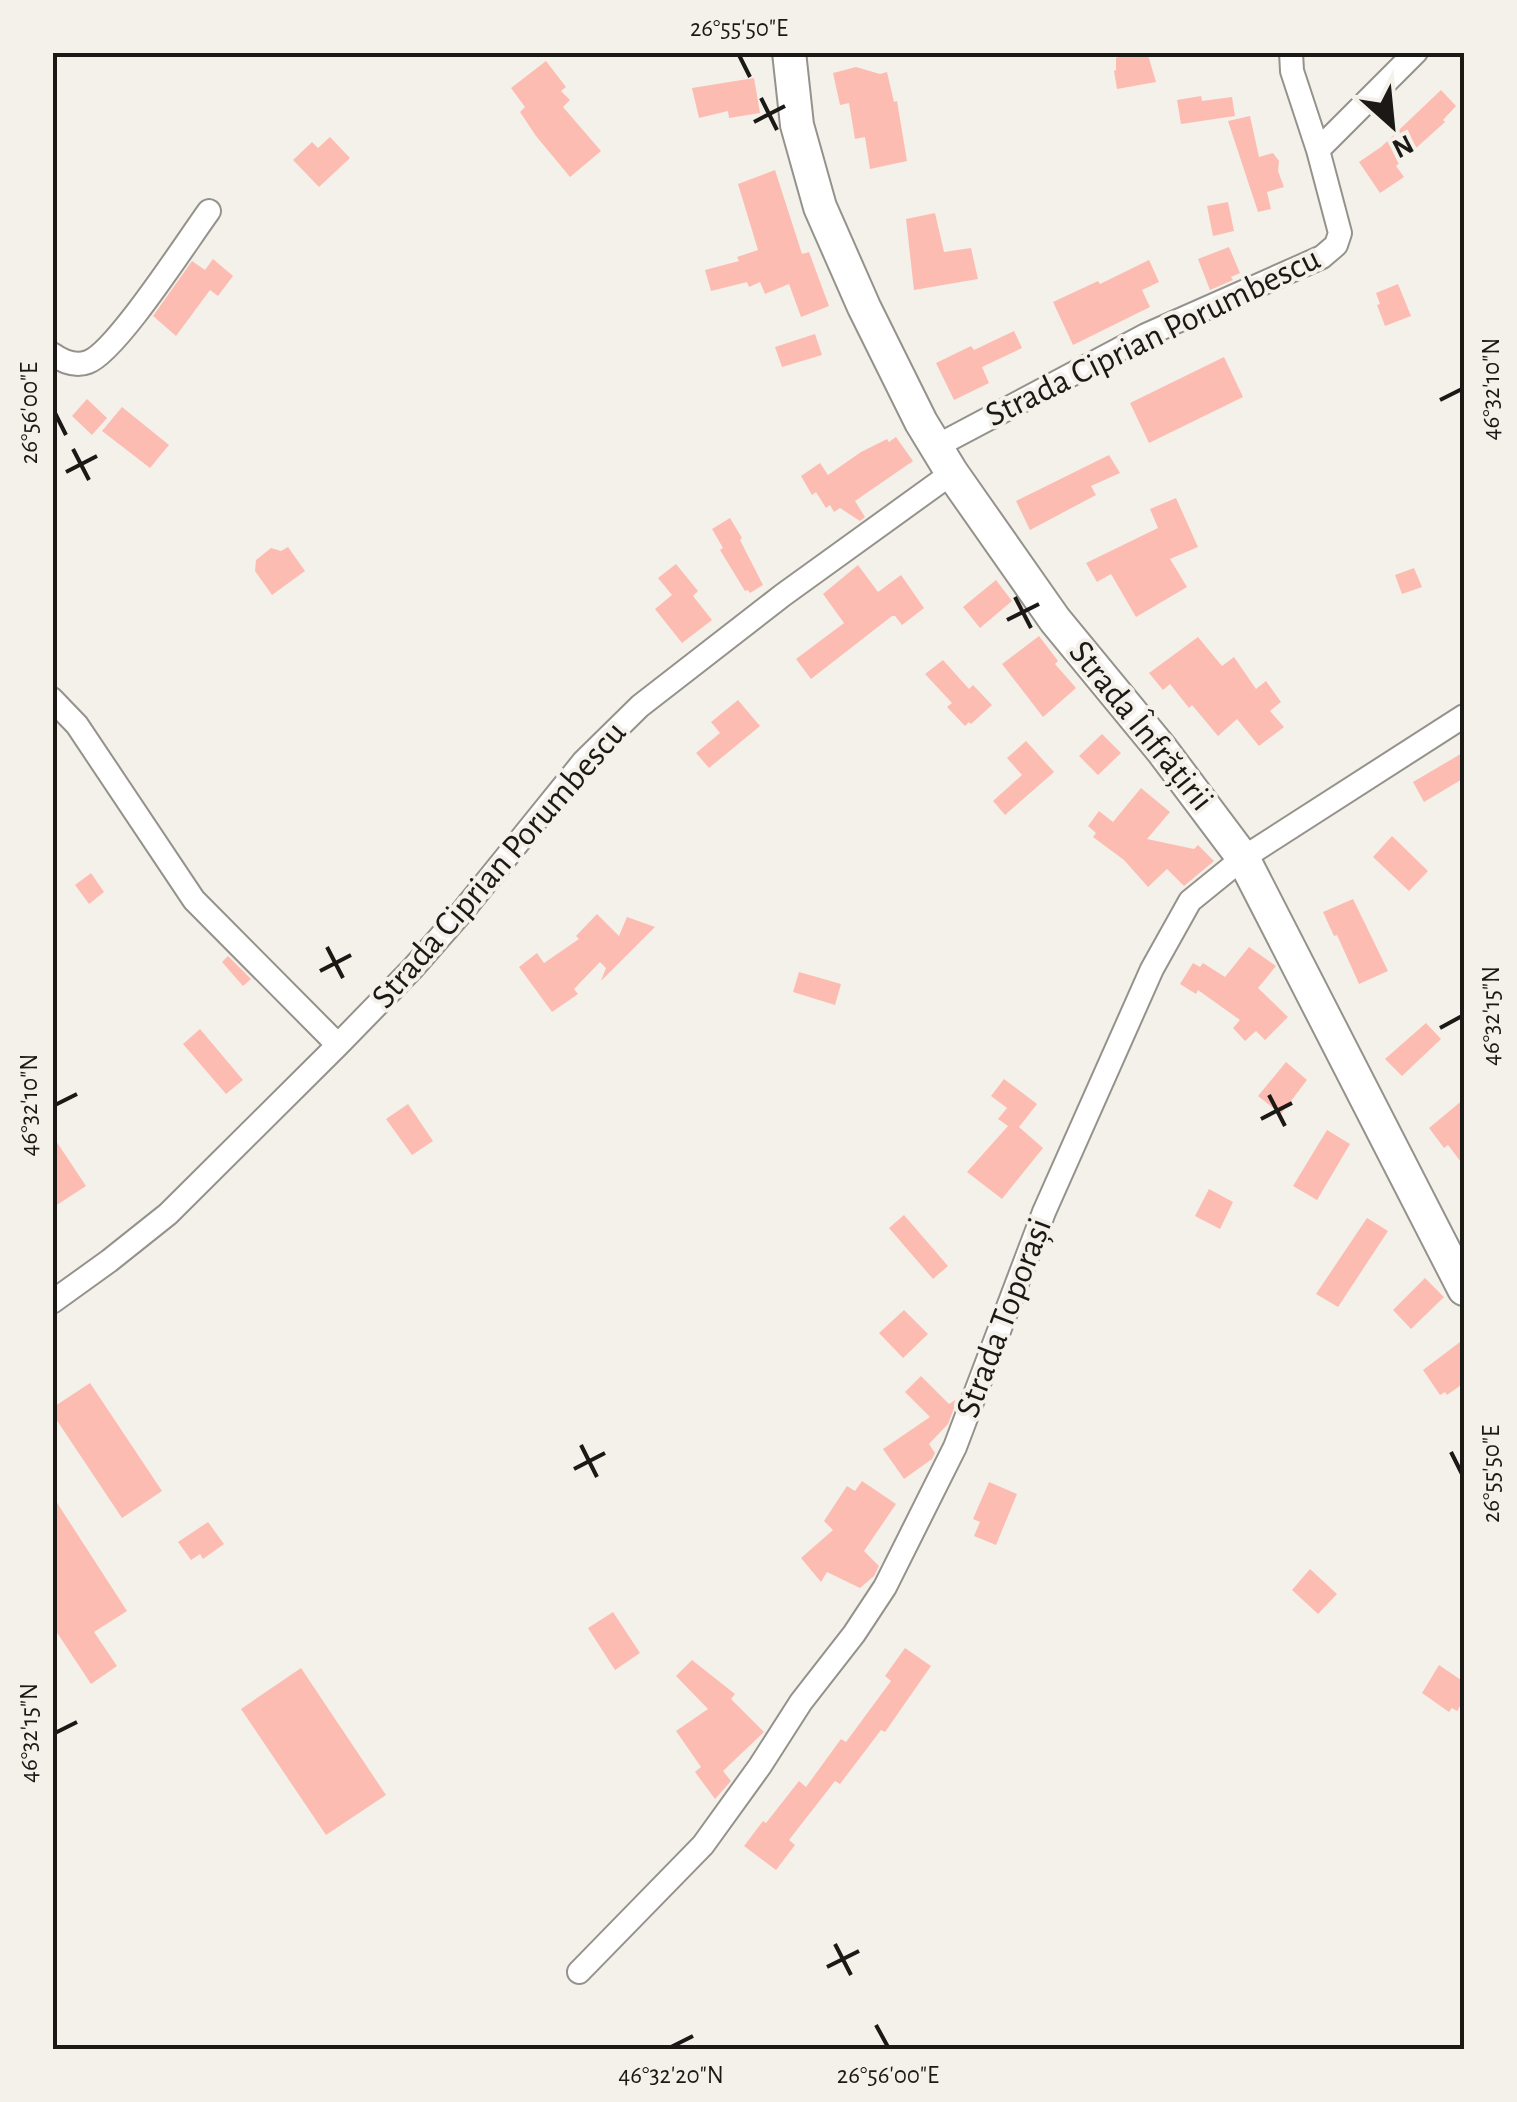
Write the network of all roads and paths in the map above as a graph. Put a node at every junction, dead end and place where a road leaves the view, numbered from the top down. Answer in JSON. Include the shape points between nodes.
{"nodes":[{"id":1,"x":789,"y":52,"type":"edge"},
{"id":2,"x":1290,"y":52,"type":"edge"},
{"id":3,"x":1416,"y":52,"type":"edge"},
{"id":4,"x":1318,"y":150,"type":"junction"},
{"id":5,"x":208,"y":212,"type":"dead end"},
{"id":6,"x":52,"y":354,"type":"edge"},
{"id":7,"x":944,"y":460,"type":"junction"},
{"id":8,"x":52,"y":700,"type":"edge"},
{"id":9,"x":1464,"y":716,"type":"edge"},
{"id":10,"x":1244,"y":858,"type":"junction"},
{"id":11,"x":338,"y":1045,"type":"junction"},
{"id":12,"x":1464,"y":1289,"type":"edge"},
{"id":13,"x":52,"y":1302,"type":"edge"},
{"id":14,"x":579,"y":1972,"type":"dead end"}],
"edges":[{"from":1,"to":7,"type":"main road","name":"Strada Înfrățirii","via":[[796,125],[820,207]]},
{"from":2,"to":4,"type":"street","name":"Strada Ciprian Porumbescu"},
{"from":3,"to":4,"type":"street"},
{"from":4,"to":7,"type":"street","name":"Strada Ciprian Porumbescu","via":[[1340,233],[1322,258],[1146,335]]},
{"from":5,"to":6,"type":"street","via":[[110,347],[87,363]]},
{"from":7,"to":10,"type":"main road","name":"Strada Înfrățirii","via":[[1055,620]]},
{"from":7,"to":11,"type":"street","name":"Strada Ciprian Porumbescu","via":[[640,706],[584,761],[462,912]]},
{"from":8,"to":11,"type":"street","via":[[77,724],[194,900]]},
{"from":9,"to":10,"type":"street","name":"Strada Toporași"},
{"from":10,"to":12,"type":"main road","name":"Strada Înfrățirii"},
{"from":10,"to":14,"type":"street","name":"Strada Toporași","via":[[1190,902],[1152,969],[1044,1212],[955,1448],[885,1587],[703,1845]]},
{"from":11,"to":13,"type":"street","name":"Strada Ciprian Porumbescu","via":[[168,1214]]}]}
